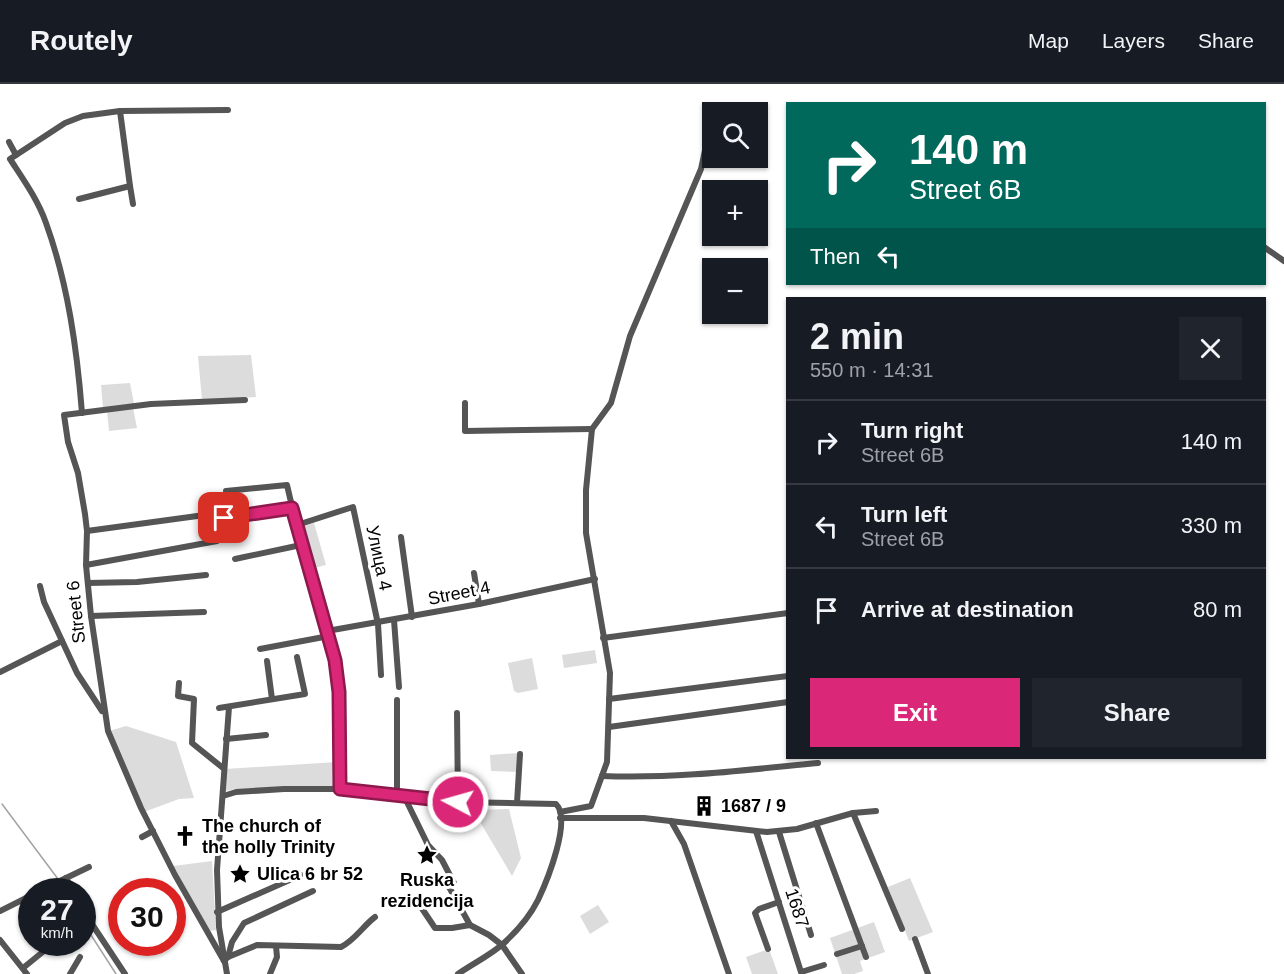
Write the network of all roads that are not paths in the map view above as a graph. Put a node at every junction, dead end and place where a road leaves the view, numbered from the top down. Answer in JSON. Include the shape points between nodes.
{"nodes":[{"id":1,"x":228,"y":110,"type":"dead end"},
{"id":2,"x":120,"y":111,"type":"junction"},
{"id":3,"x":9,"y":142,"type":"dead end"},
{"id":4,"x":16,"y":155,"type":"junction"},
{"id":5,"x":702,"y":164,"type":"edge"},
{"id":6,"x":130,"y":186,"type":"junction"},
{"id":7,"x":79,"y":199,"type":"dead end"},
{"id":8,"x":133,"y":204,"type":"dead end"},
{"id":9,"x":1266,"y":249,"type":"edge"},
{"id":10,"x":1284,"y":261,"type":"edge"},
{"id":11,"x":245,"y":400,"type":"dead end"},
{"id":12,"x":465,"y":403,"type":"dead end"},
{"id":13,"x":82,"y":413,"type":"junction"},
{"id":14,"x":592,"y":429,"type":"junction"},
{"id":15,"x":226,"y":491,"type":"dead end"},
{"id":16,"x":292,"y":508,"type":"junction"},
{"id":17,"x":212,"y":514,"type":"dead end"},
{"id":18,"x":224,"y":518,"type":"dead end"},
{"id":19,"x":297,"y":525,"type":"junction"},
{"id":20,"x":87,"y":531,"type":"junction"},
{"id":21,"x":402,"y":537,"type":"dead end"},
{"id":22,"x":217,"y":541,"type":"dead end"},
{"id":23,"x":302,"y":545,"type":"junction"},
{"id":24,"x":235,"y":560,"type":"dead end"},
{"id":25,"x":86,"y":565,"type":"junction"},
{"id":26,"x":474,"y":573,"type":"dead end"},
{"id":27,"x":206,"y":575,"type":"dead end"},
{"id":28,"x":595,"y":579,"type":"junction"},
{"id":29,"x":88,"y":583,"type":"junction"},
{"id":30,"x":40,"y":586,"type":"dead end"},
{"id":31,"x":479,"y":604,"type":"junction"},
{"id":32,"x":204,"y":612,"type":"dead end"},
{"id":33,"x":786,"y":613,"type":"edge"},
{"id":34,"x":91,"y":616,"type":"junction"},
{"id":35,"x":412,"y":617,"type":"junction"},
{"id":36,"x":394,"y":620,"type":"junction"},
{"id":37,"x":378,"y":624,"type":"junction"},
{"id":38,"x":328,"y":633,"type":"junction"},
{"id":39,"x":285,"y":636,"type":"dead end"},
{"id":40,"x":603,"y":638,"type":"junction"},
{"id":41,"x":62,"y":641,"type":"junction"},
{"id":42,"x":286,"y":645,"type":"junction"},
{"id":43,"x":260,"y":649,"type":"dead end"},
{"id":44,"x":297,"y":657,"type":"dead end"},
{"id":45,"x":267,"y":661,"type":"dead end"},
{"id":46,"x":0,"y":672,"type":"edge"},
{"id":47,"x":381,"y":675,"type":"dead end"},
{"id":48,"x":786,"y":676,"type":"edge"},
{"id":49,"x":179,"y":683,"type":"dead end"},
{"id":50,"x":399,"y":687,"type":"dead end"},
{"id":51,"x":272,"y":699,"type":"junction"},
{"id":52,"x":609,"y":699,"type":"junction"},
{"id":53,"x":397,"y":700,"type":"dead end"},
{"id":54,"x":786,"y":702,"type":"edge"},
{"id":55,"x":228,"y":707,"type":"junction"},
{"id":56,"x":219,"y":708,"type":"dead end"},
{"id":57,"x":457,"y":713,"type":"dead end"},
{"id":58,"x":104,"y":714,"type":"junction"},
{"id":59,"x":609,"y":727,"type":"junction"},
{"id":60,"x":266,"y":735,"type":"dead end"},
{"id":61,"x":226,"y":739,"type":"junction"},
{"id":62,"x":520,"y":754,"type":"dead end"},
{"id":63,"x":818,"y":763,"type":"dead end"},
{"id":64,"x":223,"y":768,"type":"junction"},
{"id":65,"x":602,"y":776,"type":"junction"},
{"id":66,"x":340,"y":789,"type":"junction"},
{"id":67,"x":223,"y":796,"type":"junction"},
{"id":68,"x":401,"y":796,"type":"junction"},
{"id":69,"x":458,"y":802,"type":"junction"},
{"id":70,"x":517,"y":803,"type":"junction"},
{"id":71,"x":876,"y":811,"type":"dead end"},
{"id":72,"x":854,"y":813,"type":"junction"},
{"id":73,"x":560,"y":815,"type":"junction"},
{"id":74,"x":670,"y":821,"type":"junction"},
{"id":75,"x":816,"y":824,"type":"junction"},
{"id":76,"x":153,"y":831,"type":"junction"},
{"id":77,"x":756,"y":831,"type":"junction"},
{"id":78,"x":779,"y":832,"type":"junction"},
{"id":79,"x":142,"y":837,"type":"dead end"},
{"id":80,"x":89,"y":867,"type":"dead end"},
{"id":81,"x":301,"y":875,"type":"dead end"},
{"id":82,"x":66,"y":878,"type":"edge"},
{"id":83,"x":314,"y":891,"type":"dead end"},
{"id":84,"x":417,"y":901,"type":"dead end"},
{"id":85,"x":18,"y":902,"type":"edge"},
{"id":86,"x":779,"y":902,"type":"junction"},
{"id":87,"x":0,"y":911,"type":"edge"},
{"id":88,"x":218,"y":912,"type":"junction"},
{"id":89,"x":375,"y":917,"type":"dead end"},
{"id":90,"x":470,"y":925,"type":"junction"},
{"id":91,"x":902,"y":929,"type":"dead end"},
{"id":92,"x":96,"y":930,"type":"edge"},
{"id":93,"x":811,"y":935,"type":"dead end"},
{"id":94,"x":915,"y":939,"type":"dead end"},
{"id":95,"x":0,"y":940,"type":"edge"},
{"id":96,"x":502,"y":945,"type":"junction"},
{"id":97,"x":276,"y":946,"type":"junction"},
{"id":98,"x":862,"y":946,"type":"junction"},
{"id":99,"x":768,"y":949,"type":"dead end"},
{"id":100,"x":837,"y":954,"type":"dead end"},
{"id":101,"x":41,"y":956,"type":"edge"},
{"id":102,"x":80,"y":957,"type":"dead end"},
{"id":103,"x":866,"y":957,"type":"dead end"},
{"id":104,"x":226,"y":959,"type":"junction"},
{"id":105,"x":824,"y":965,"type":"dead end"},
{"id":106,"x":25,"y":971,"type":"edge"},
{"id":107,"x":519,"y":973,"type":"edge"},
{"id":108,"x":70,"y":974,"type":"edge"},
{"id":109,"x":125,"y":974,"type":"edge"},
{"id":110,"x":227,"y":974,"type":"edge"},
{"id":111,"x":270,"y":974,"type":"edge"},
{"id":112,"x":458,"y":974,"type":"edge"},
{"id":113,"x":729,"y":974,"type":"edge"},
{"id":114,"x":928,"y":974,"type":"edge"}],
"edges":[{"from":1,"to":2,"type":"street"},
{"from":2,"to":4,"type":"street","via":[[83,116],[65,123]]},
{"from":2,"to":6,"type":"street"},
{"from":3,"to":4,"type":"street"},
{"from":4,"to":13,"type":"street","via":[[10,159],[46,223],[66,295],[78,361]]},
{"from":5,"to":14,"type":"street","via":[[630,336],[611,403]]},
{"from":6,"to":7,"type":"street"},
{"from":6,"to":8,"type":"street"},
{"from":9,"to":10,"type":"street"},
{"from":11,"to":13,"type":"street","name":"Street 6","via":[[151,404]]},
{"from":12,"to":14,"type":"street","via":[[465,430]]},
{"from":13,"to":20,"type":"street","name":"Street 6","via":[[64,415]]},
{"from":14,"to":28,"type":"street","via":[[586,533]]},
{"from":15,"to":16,"type":"street","via":[[286,485]]},
{"from":16,"to":18,"type":"street"},
{"from":16,"to":19,"type":"street"},
{"from":17,"to":20,"type":"street"},
{"from":19,"to":23,"type":"street"},
{"from":19,"to":37,"type":"street","name":"Улица 4","via":[[353,507]]},
{"from":20,"to":25,"type":"street","name":"Street 6"},
{"from":21,"to":35,"type":"street","name":"Улица 4"},
{"from":22,"to":25,"type":"street"},
{"from":23,"to":24,"type":"street"},
{"from":23,"to":38,"type":"street"},
{"from":25,"to":29,"type":"street","name":"Street 6"},
{"from":26,"to":31,"type":"street"},
{"from":27,"to":29,"type":"street"},
{"from":28,"to":31,"type":"street","name":"Street 4"},
{"from":28,"to":40,"type":"street"},
{"from":29,"to":34,"type":"street","name":"Street 6"},
{"from":30,"to":41,"type":"street"},
{"from":31,"to":35,"type":"street","name":"Street 4"},
{"from":32,"to":34,"type":"street"},
{"from":33,"to":40,"type":"street"},
{"from":34,"to":58,"type":"street","name":"Street 6"},
{"from":35,"to":36,"type":"street","name":"Street 4"},
{"from":36,"to":37,"type":"street","name":"Street 4"},
{"from":36,"to":50,"type":"street"},
{"from":37,"to":38,"type":"street","name":"Street 4"},
{"from":37,"to":47,"type":"street","name":"Улица 4"},
{"from":38,"to":42,"type":"street","name":"Street 4"},
{"from":38,"to":66,"type":"street","via":[[339,692]]},
{"from":39,"to":42,"type":"street"},
{"from":40,"to":52,"type":"street","via":[[610,673]]},
{"from":41,"to":46,"type":"street"},
{"from":41,"to":58,"type":"street"},
{"from":42,"to":43,"type":"street","name":"Street 4"},
{"from":44,"to":51,"type":"street","via":[[305,694]]},
{"from":45,"to":51,"type":"street"},
{"from":48,"to":52,"type":"street"},
{"from":49,"to":64,"type":"street","via":[[178,696],[194,699],[192,743]]},
{"from":51,"to":55,"type":"street"},
{"from":52,"to":59,"type":"street"},
{"from":53,"to":68,"type":"street"},
{"from":54,"to":59,"type":"street"},
{"from":55,"to":56,"type":"street"},
{"from":55,"to":61,"type":"street","name":"Street 6"},
{"from":57,"to":69,"type":"street"},
{"from":58,"to":76,"type":"street","name":"Street 6","via":[[117,754]]},
{"from":59,"to":65,"type":"street"},
{"from":60,"to":61,"type":"street"},
{"from":61,"to":64,"type":"street","name":"Street 6"},
{"from":62,"to":70,"type":"street"},
{"from":63,"to":65,"type":"street","via":[[681,776]]},
{"from":64,"to":67,"type":"street","name":"Street 6"},
{"from":65,"to":73,"type":"street","via":[[591,807]]},
{"from":66,"to":67,"type":"street","via":[[284,789]]},
{"from":66,"to":68,"type":"street"},
{"from":67,"to":88,"type":"street","name":"Street 6"},
{"from":68,"to":69,"type":"street"},
{"from":68,"to":90,"type":"street","via":[[428,845],[442,860]]},
{"from":69,"to":70,"type":"street"},
{"from":70,"to":73,"type":"street","via":[[552,802],[560,808]]},
{"from":71,"to":72,"type":"street"},
{"from":72,"to":75,"type":"street"},
{"from":72,"to":91,"type":"street"},
{"from":73,"to":74,"type":"street"},
{"from":73,"to":96,"type":"street","via":[[558,843],[538,900]]},
{"from":74,"to":77,"type":"street"},
{"from":74,"to":113,"type":"street","via":[[684,844]]},
{"from":75,"to":78,"type":"street"},
{"from":75,"to":98,"type":"street"},
{"from":76,"to":79,"type":"street"},
{"from":76,"to":104,"type":"street","name":"Street 6"},
{"from":77,"to":78,"type":"street"},
{"from":77,"to":86,"type":"street","name":"1687"},
{"from":78,"to":93,"type":"street","name":"1687"},
{"from":80,"to":82,"type":"street"},
{"from":81,"to":88,"type":"street"},
{"from":83,"to":104,"type":"street","via":[[244,923]]},
{"from":84,"to":90,"type":"street","via":[[435,928]]},
{"from":85,"to":87,"type":"street"},
{"from":86,"to":99,"type":"street","via":[[756,913]]},
{"from":86,"to":105,"type":"street","name":"1687","via":[[801,972]]},
{"from":88,"to":104,"type":"street","name":"Street 6"},
{"from":89,"to":97,"type":"street","via":[[341,947]]},
{"from":90,"to":96,"type":"street"},
{"from":92,"to":109,"type":"street"},
{"from":94,"to":114,"type":"street"},
{"from":95,"to":106,"type":"street"},
{"from":96,"to":107,"type":"street"},
{"from":96,"to":112,"type":"street"},
{"from":97,"to":104,"type":"street","via":[[257,945]]},
{"from":97,"to":111,"type":"street","via":[[277,957]]},
{"from":98,"to":100,"type":"street"},
{"from":98,"to":103,"type":"street"},
{"from":101,"to":106,"type":"street"},
{"from":102,"to":108,"type":"street"},
{"from":104,"to":110,"type":"street","name":"Street 6"}]}
